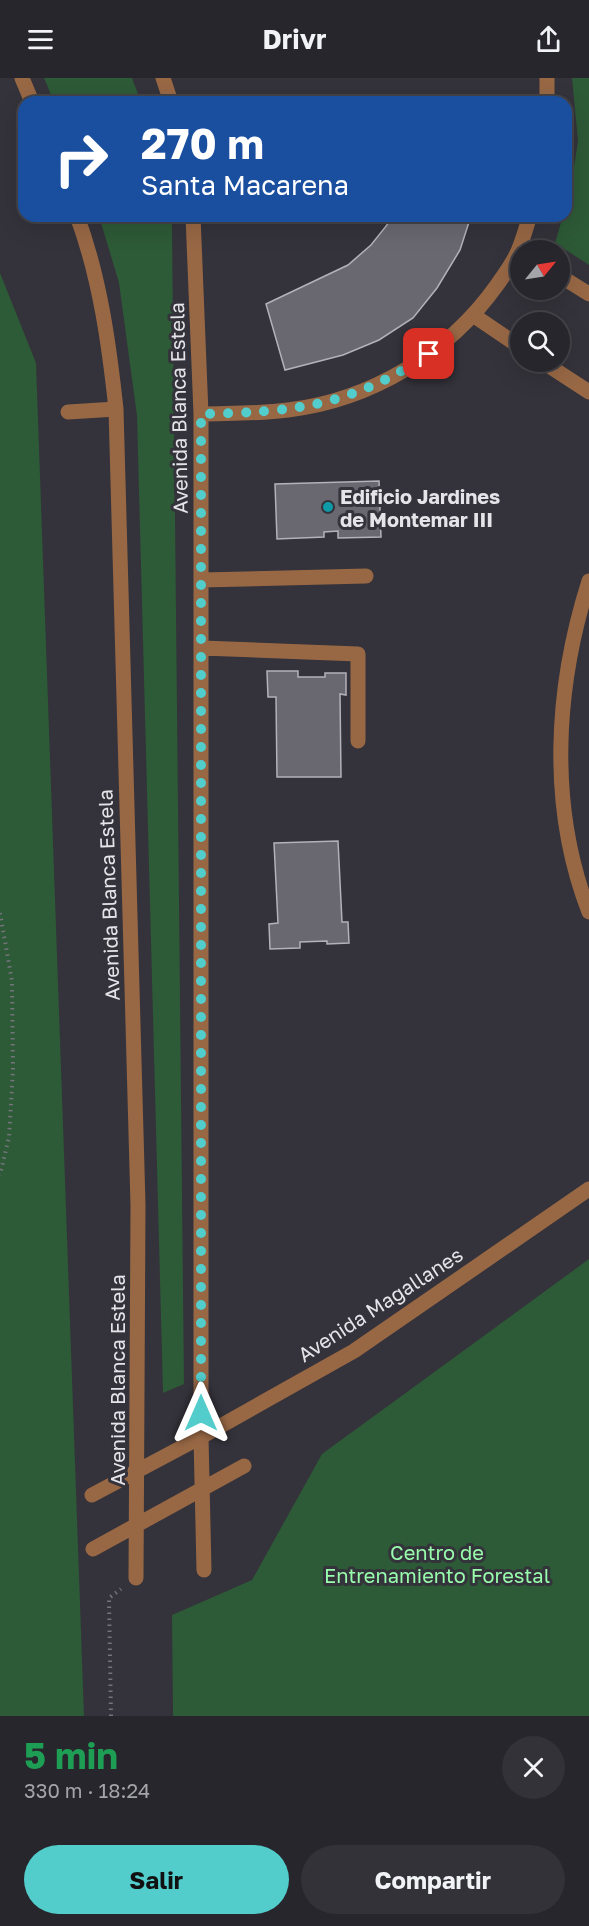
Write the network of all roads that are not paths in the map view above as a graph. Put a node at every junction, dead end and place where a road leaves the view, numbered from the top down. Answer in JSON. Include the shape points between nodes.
{"nodes":[{"id":1,"x":22,"y":78,"type":"edge"},
{"id":2,"x":163,"y":78,"type":"edge"},
{"id":3,"x":547,"y":78,"type":"edge"},
{"id":4,"x":30,"y":96,"type":"edge"},
{"id":5,"x":169,"y":96,"type":"edge"},
{"id":6,"x":547,"y":96,"type":"edge"},
{"id":7,"x":79,"y":222,"type":"edge"},
{"id":8,"x":193,"y":222,"type":"edge"},
{"id":9,"x":528,"y":222,"type":"edge"},
{"id":10,"x":523,"y":240,"type":"edge"},
{"id":11,"x":510,"y":266,"type":"edge"},
{"id":12,"x":570,"y":282,"type":"edge"},
{"id":13,"x":589,"y":294,"type":"edge"},
{"id":14,"x":473,"y":315,"type":"junction"},
{"id":15,"x":510,"y":340,"type":"edge"},
{"id":16,"x":558,"y":372,"type":"edge"},
{"id":17,"x":589,"y":392,"type":"edge"},
{"id":18,"x":116,"y":409,"type":"junction"},
{"id":19,"x":68,"y":412,"type":"dead end"},
{"id":20,"x":201,"y":414,"type":"junction"},
{"id":21,"x":366,"y":576,"type":"dead end"},
{"id":22,"x":201,"y":580,"type":"junction"},
{"id":23,"x":589,"y":581,"type":"edge"},
{"id":24,"x":202,"y":648,"type":"junction"},
{"id":25,"x":358,"y":741,"type":"dead end"},
{"id":26,"x":589,"y":912,"type":"edge"},
{"id":27,"x":589,"y":1189,"type":"edge"},
{"id":28,"x":201,"y":1437,"type":"junction"},
{"id":29,"x":244,"y":1466,"type":"dead end"},
{"id":30,"x":138,"y":1470,"type":"junction"},
{"id":31,"x":202,"y":1489,"type":"junction"},
{"id":32,"x":92,"y":1495,"type":"dead end"},
{"id":33,"x":137,"y":1525,"type":"junction"},
{"id":34,"x":93,"y":1549,"type":"dead end"},
{"id":35,"x":204,"y":1570,"type":"dead end"},
{"id":36,"x":136,"y":1578,"type":"road end"}],
"edges":[{"from":1,"to":4,"type":"street"},
{"from":2,"to":5,"type":"street"},
{"from":3,"to":6,"type":"street"},
{"from":7,"to":18,"type":"street","name":"Avenida Blanca Estela","via":[[108,338]]},
{"from":8,"to":20,"type":"street","name":"Avenida Blanca Estela"},
{"from":9,"to":10,"type":"street"},
{"from":11,"to":14,"type":"street"},
{"from":12,"to":13,"type":"street"},
{"from":14,"to":15,"type":"street"},
{"from":14,"to":20,"type":"street","via":[[421,360],[378,385],[349,396],[288,410]]},
{"from":16,"to":17,"type":"street"},
{"from":18,"to":19,"type":"street"},
{"from":18,"to":30,"type":"street","name":"Avenida Blanca Estela","via":[[138,1205]]},
{"from":20,"to":22,"type":"street","name":"Avenida Blanca Estela"},
{"from":21,"to":22,"type":"street"},
{"from":22,"to":24,"type":"street","name":"Avenida Blanca Estela"},
{"from":23,"to":26,"type":"street","via":[[568,658],[561,741],[567,825]]},
{"from":24,"to":25,"type":"street","via":[[358,654]]},
{"from":24,"to":28,"type":"street","name":"Avenida Blanca Estela"},
{"from":27,"to":28,"type":"street","name":"Avenida Magallanes","via":[[354,1351]]},
{"from":28,"to":30,"type":"street","name":"Avenida Magallanes"},
{"from":28,"to":31,"type":"street","name":"Avenida Blanca Estela"},
{"from":29,"to":31,"type":"street"},
{"from":30,"to":32,"type":"street","name":"Avenida Magallanes"},
{"from":30,"to":33,"type":"street","name":"Avenida Blanca Estela"},
{"from":31,"to":33,"type":"street"},
{"from":31,"to":35,"type":"street","name":"Avenida Blanca Estela"},
{"from":33,"to":34,"type":"street"},
{"from":33,"to":36,"type":"street","name":"Avenida Blanca Estela"}]}
